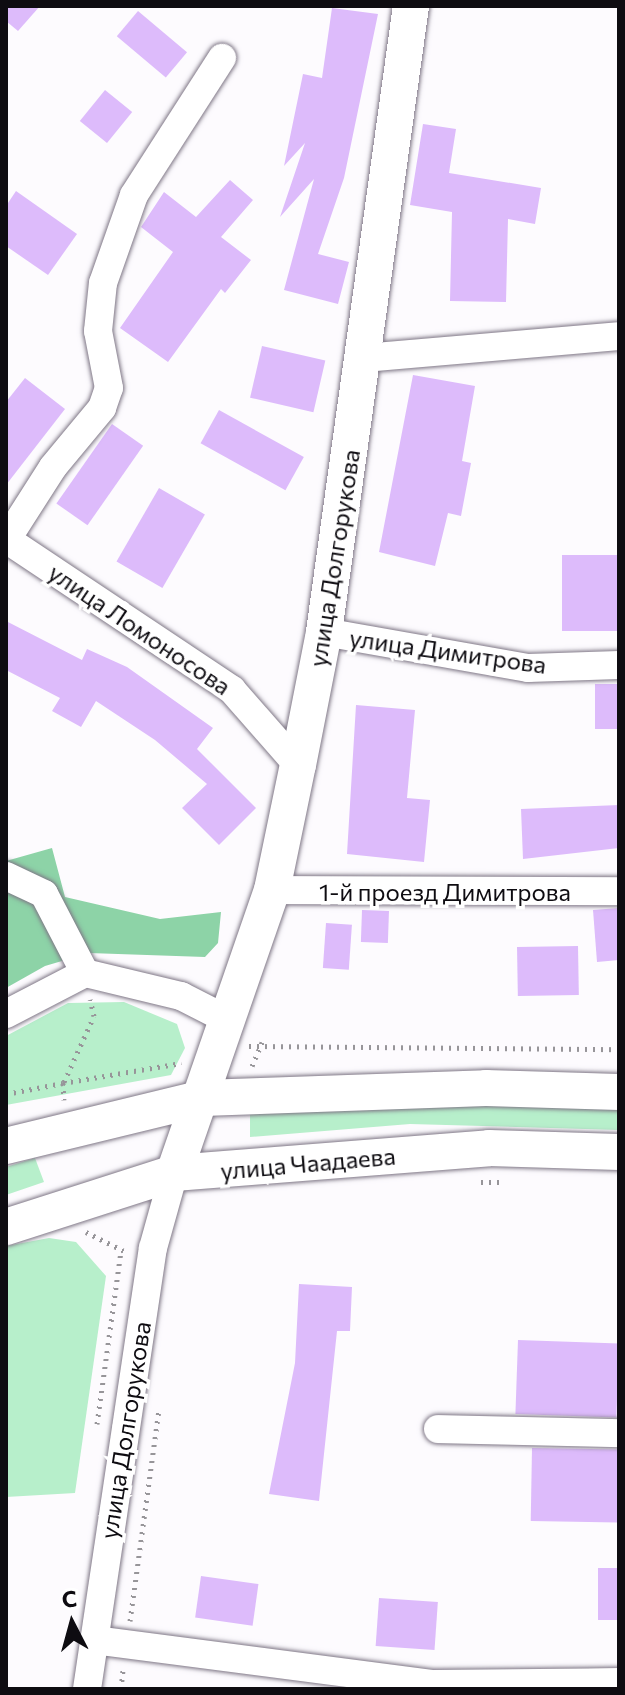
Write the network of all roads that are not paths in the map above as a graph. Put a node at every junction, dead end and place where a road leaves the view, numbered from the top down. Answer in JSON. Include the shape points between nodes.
{"nodes":[{"id":1,"x":411,"y":6,"type":"edge"},
{"id":2,"x":222,"y":58,"type":"dead end"},
{"id":3,"x":619,"y":336,"type":"edge"},
{"id":4,"x":363,"y":358,"type":"junction"},
{"id":5,"x":6,"y":539,"type":"edge"},
{"id":6,"x":324,"y":632,"type":"junction"},
{"id":7,"x":619,"y":665,"type":"edge"},
{"id":8,"x":298,"y":765,"type":"junction"},
{"id":9,"x":6,"y":876,"type":"edge"},
{"id":10,"x":272,"y":890,"type":"junction"},
{"id":11,"x":619,"y":891,"type":"edge"},
{"id":12,"x":85,"y":973,"type":"junction"},
{"id":13,"x":6,"y":1014,"type":"edge"},
{"id":14,"x":230,"y":1021,"type":"junction"},
{"id":15,"x":619,"y":1092,"type":"edge"},
{"id":16,"x":203,"y":1098,"type":"junction"},
{"id":17,"x":6,"y":1146,"type":"edge"},
{"id":18,"x":619,"y":1152,"type":"edge"},
{"id":19,"x":174,"y":1173,"type":"junction"},
{"id":20,"x":6,"y":1227,"type":"edge"},
{"id":21,"x":438,"y":1429,"type":"dead end"},
{"id":22,"x":619,"y":1433,"type":"edge"},
{"id":23,"x":94,"y":1640,"type":"junction"},
{"id":24,"x":619,"y":1682,"type":"edge"},
{"id":25,"x":588,"y":1686,"type":"edge"},
{"id":26,"x":435,"y":1687,"type":"edge"},
{"id":27,"x":87,"y":1689,"type":"edge"}],
"edges":[{"from":1,"to":4,"type":"main road","name":"улица Долгорукова"},
{"from":2,"to":5,"type":"street","via":[[134,195],[103,283],[98,331],[109,388],[102,408],[53,467]]},
{"from":3,"to":4,"type":"street"},
{"from":4,"to":6,"type":"main road","name":"улица Долгорукова"},
{"from":5,"to":8,"type":"street","name":"улица Ломоносова","via":[[232,690]]},
{"from":6,"to":7,"type":"street","name":"улица Димитрова","via":[[528,668]]},
{"from":6,"to":8,"type":"main road","name":"улица Долгорукова"},
{"from":8,"to":10,"type":"main road","name":"улица Долгорукова"},
{"from":9,"to":12,"type":"street","via":[[44,894]]},
{"from":10,"to":11,"type":"street","name":"1-й проезд Димитрова"},
{"from":10,"to":14,"type":"main road","name":"улица Долгорукова"},
{"from":12,"to":13,"type":"street"},
{"from":12,"to":14,"type":"street","via":[[181,996]]},
{"from":14,"to":16,"type":"main road","name":"улица Долгорукова"},
{"from":15,"to":16,"type":"main road","via":[[486,1088]]},
{"from":16,"to":17,"type":"main road"},
{"from":16,"to":19,"type":"main road","name":"улица Долгорукова"},
{"from":18,"to":19,"type":"main road","name":"улица Чаадаева","via":[[489,1148]]},
{"from":19,"to":20,"type":"main road","name":"улица Чаадаева"},
{"from":19,"to":23,"type":"street","name":"улица Долгорукова","via":[[153,1248]]},
{"from":21,"to":22,"type":"street"},
{"from":23,"to":26,"type":"street"},
{"from":23,"to":27,"type":"street","name":"улица Долгорукова"},
{"from":24,"to":25,"type":"street"},
{"from":25,"to":26,"type":"street"}]}
